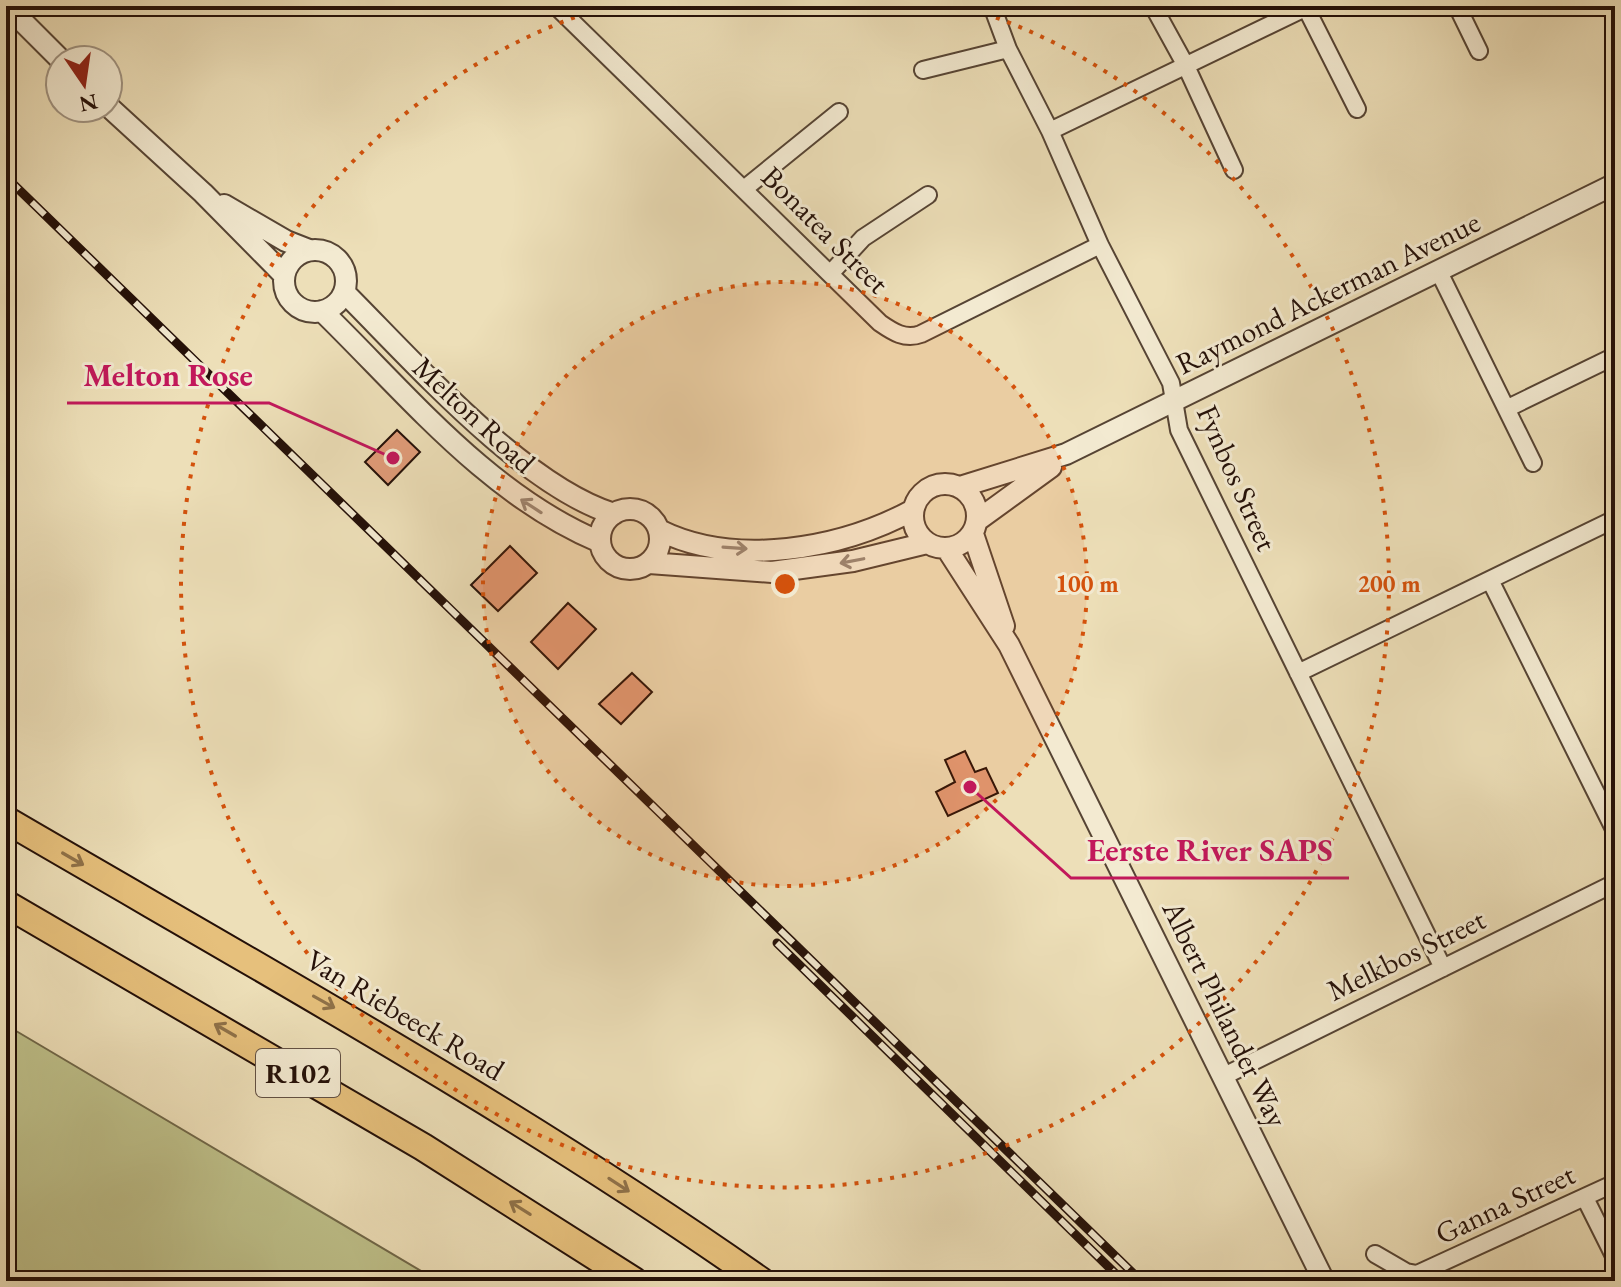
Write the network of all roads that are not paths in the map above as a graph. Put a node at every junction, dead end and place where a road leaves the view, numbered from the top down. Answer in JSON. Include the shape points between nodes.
{"nodes":[{"id":1,"x":7,"y":6,"type":"edge"},
{"id":2,"x":556,"y":6,"type":"edge"},
{"id":3,"x":992,"y":6,"type":"edge"},
{"id":4,"x":1153,"y":6,"type":"edge"},
{"id":5,"x":1306,"y":6,"type":"edge"},
{"id":6,"x":1457,"y":6,"type":"edge"},
{"id":7,"x":45,"y":44,"type":"edge"},
{"id":8,"x":1008,"y":49,"type":"junction"},
{"id":9,"x":1479,"y":51,"type":"dead end"},
{"id":10,"x":1186,"y":66,"type":"junction"},
{"id":11,"x":923,"y":70,"type":"dead end"},
{"id":12,"x":1357,"y":109,"type":"dead end"},
{"id":13,"x":839,"y":112,"type":"dead end"},
{"id":14,"x":124,"y":121,"type":"edge"},
{"id":15,"x":1050,"y":131,"type":"junction"},
{"id":16,"x":1234,"y":170,"type":"dead end"},
{"id":17,"x":1615,"y":184,"type":"edge"},
{"id":18,"x":744,"y":189,"type":"junction"},
{"id":19,"x":203,"y":193,"type":"junction"},
{"id":20,"x":928,"y":195,"type":"dead end"},
{"id":21,"x":1100,"y":245,"type":"junction"},
{"id":22,"x":309,"y":250,"type":"junction"},
{"id":23,"x":1439,"y":272,"type":"junction"},
{"id":24,"x":283,"y":274,"type":"junction"},
{"id":25,"x":830,"y":274,"type":"junction"},
{"id":26,"x":344,"y":292,"type":"junction"},
{"id":27,"x":322,"y":311,"type":"junction"},
{"id":28,"x":1615,"y":356,"type":"edge"},
{"id":29,"x":1174,"y":402,"type":"junction"},
{"id":30,"x":1508,"y":408,"type":"junction"},
{"id":31,"x":1066,"y":454,"type":"junction"},
{"id":32,"x":1533,"y":463,"type":"dead end"},
{"id":33,"x":960,"y":487,"type":"junction"},
{"id":34,"x":913,"y":510,"type":"junction"},
{"id":35,"x":614,"y":514,"type":"junction"},
{"id":36,"x":1615,"y":519,"type":"edge"},
{"id":37,"x":975,"y":527,"type":"junction"},
{"id":38,"x":659,"y":530,"type":"junction"},
{"id":39,"x":600,"y":542,"type":"junction"},
{"id":40,"x":937,"y":546,"type":"junction"},
{"id":41,"x":649,"y":563,"type":"junction"},
{"id":42,"x":1490,"y":580,"type":"junction"},
{"id":43,"x":1009,"y":645,"type":"junction"},
{"id":44,"x":1298,"y":673,"type":"junction"},
{"id":45,"x":6,"y":820,"type":"edge"},
{"id":46,"x":1615,"y":831,"type":"edge"},
{"id":47,"x":1615,"y":883,"type":"edge"},
{"id":48,"x":6,"y":904,"type":"edge"},
{"id":49,"x":1443,"y":968,"type":"junction"},
{"id":50,"x":1222,"y":1077,"type":"junction"},
{"id":51,"x":1615,"y":1183,"type":"edge"},
{"id":52,"x":1585,"y":1198,"type":"junction"},
{"id":53,"x":1375,"y":1254,"type":"dead end"},
{"id":54,"x":1615,"y":1258,"type":"edge"},
{"id":55,"x":634,"y":1281,"type":"edge"},
{"id":56,"x":761,"y":1281,"type":"edge"},
{"id":57,"x":1324,"y":1281,"type":"edge"}],
"edges":[{"from":1,"to":7,"type":"street"},
{"from":2,"to":18,"type":"street","name":"Bonatea Street"},
{"from":3,"to":8,"type":"street","name":"Fynbos Street"},
{"from":4,"to":10,"type":"street"},
{"from":5,"to":10,"type":"street"},
{"from":5,"to":12,"type":"street"},
{"from":6,"to":9,"type":"street"},
{"from":8,"to":11,"type":"street"},
{"from":8,"to":15,"type":"street","name":"Fynbos Street"},
{"from":10,"to":15,"type":"street"},
{"from":10,"to":16,"type":"street"},
{"from":13,"to":18,"type":"street"},
{"from":14,"to":19,"type":"street"},
{"from":15,"to":21,"type":"street","name":"Fynbos Street"},
{"from":17,"to":23,"type":"street","name":"Raymond Ackerman Avenue"},
{"from":18,"to":25,"type":"street","name":"Bonatea Street"},
{"from":19,"to":22,"type":"street"},
{"from":19,"to":24,"type":"street"},
{"from":20,"to":25,"type":"street","via":[[863,238]]},
{"from":21,"to":25,"type":"street","name":"Bonatea Street","via":[[915,336],[895,333],[880,323]]},
{"from":21,"to":29,"type":"street","name":"Fynbos Street","via":[[1169,378]]},
{"from":22,"to":24,"type":"street","via":[[292,258]]},
{"from":22,"to":26,"type":"street","via":[[329,252],[339,261],[345,273]]},
{"from":23,"to":29,"type":"street","name":"Raymond Ackerman Avenue"},
{"from":23,"to":30,"type":"street"},
{"from":24,"to":27,"type":"street","via":[[292,302],[308,311]]},
{"from":26,"to":27,"type":"street"},
{"from":26,"to":35,"type":"street","name":"Melton Road","via":[[522,460],[569,497]]},
{"from":39,"to":27,"type":"street","name":"Melton Road","one_way":true,"via":[[566,528],[504,488]]},
{"from":28,"to":30,"type":"street"},
{"from":29,"to":31,"type":"street","name":"Raymond Ackerman Avenue"},
{"from":29,"to":44,"type":"street","name":"Fynbos Street","via":[[1179,430]]},
{"from":30,"to":32,"type":"street"},
{"from":31,"to":33,"type":"street","name":"Raymond Ackerman Avenue"},
{"from":31,"to":37,"type":"street","name":"Raymond Ackerman Avenue"},
{"from":33,"to":34,"type":"street","via":[[934,486],[918,498]]},
{"from":33,"to":37,"type":"street","via":[[974,501]]},
{"from":38,"to":34,"type":"street","one_way":true,"via":[[721,547],[793,548],[882,526]]},
{"from":34,"to":40,"type":"street","via":[[915,529]]},
{"from":35,"to":38,"type":"street","via":[[641,511]]},
{"from":35,"to":39,"type":"street","via":[[606,521]]},
{"from":36,"to":42,"type":"street"},
{"from":37,"to":40,"type":"street","via":[[957,547]]},
{"from":37,"to":43,"type":"street","name":"Albert Philander Way"},
{"from":38,"to":41,"type":"street","via":[[659,549]]},
{"from":39,"to":41,"type":"street","via":[[607,559],[622,569]]},
{"from":40,"to":41,"type":"street","one_way":true,"via":[[772,572]]},
{"from":40,"to":43,"type":"street","name":"Albert Philander Way"},
{"from":42,"to":44,"type":"street"},
{"from":42,"to":46,"type":"street"},
{"from":43,"to":50,"type":"street","name":"Albert Philander Way"},
{"from":44,"to":49,"type":"street","name":"Fynbos Street"},
{"from":45,"to":56,"type":"main road","name":"Van Riebeeck Road","number":"R102","one_way":true,"via":[[350,1017],[554,1142]]},
{"from":47,"to":49,"type":"street","name":"Melkbos Street"},
{"from":55,"to":48,"type":"main road","number":"R102","one_way":true,"via":[[423,1147]]},
{"from":49,"to":50,"type":"street","name":"Melkbos Street"},
{"from":50,"to":57,"type":"street","name":"Albert Philander Way"},
{"from":51,"to":52,"type":"street","name":"Ganna Street"},
{"from":52,"to":53,"type":"street","name":"Ganna Street","via":[[1417,1274]]},
{"from":52,"to":54,"type":"street"}]}
